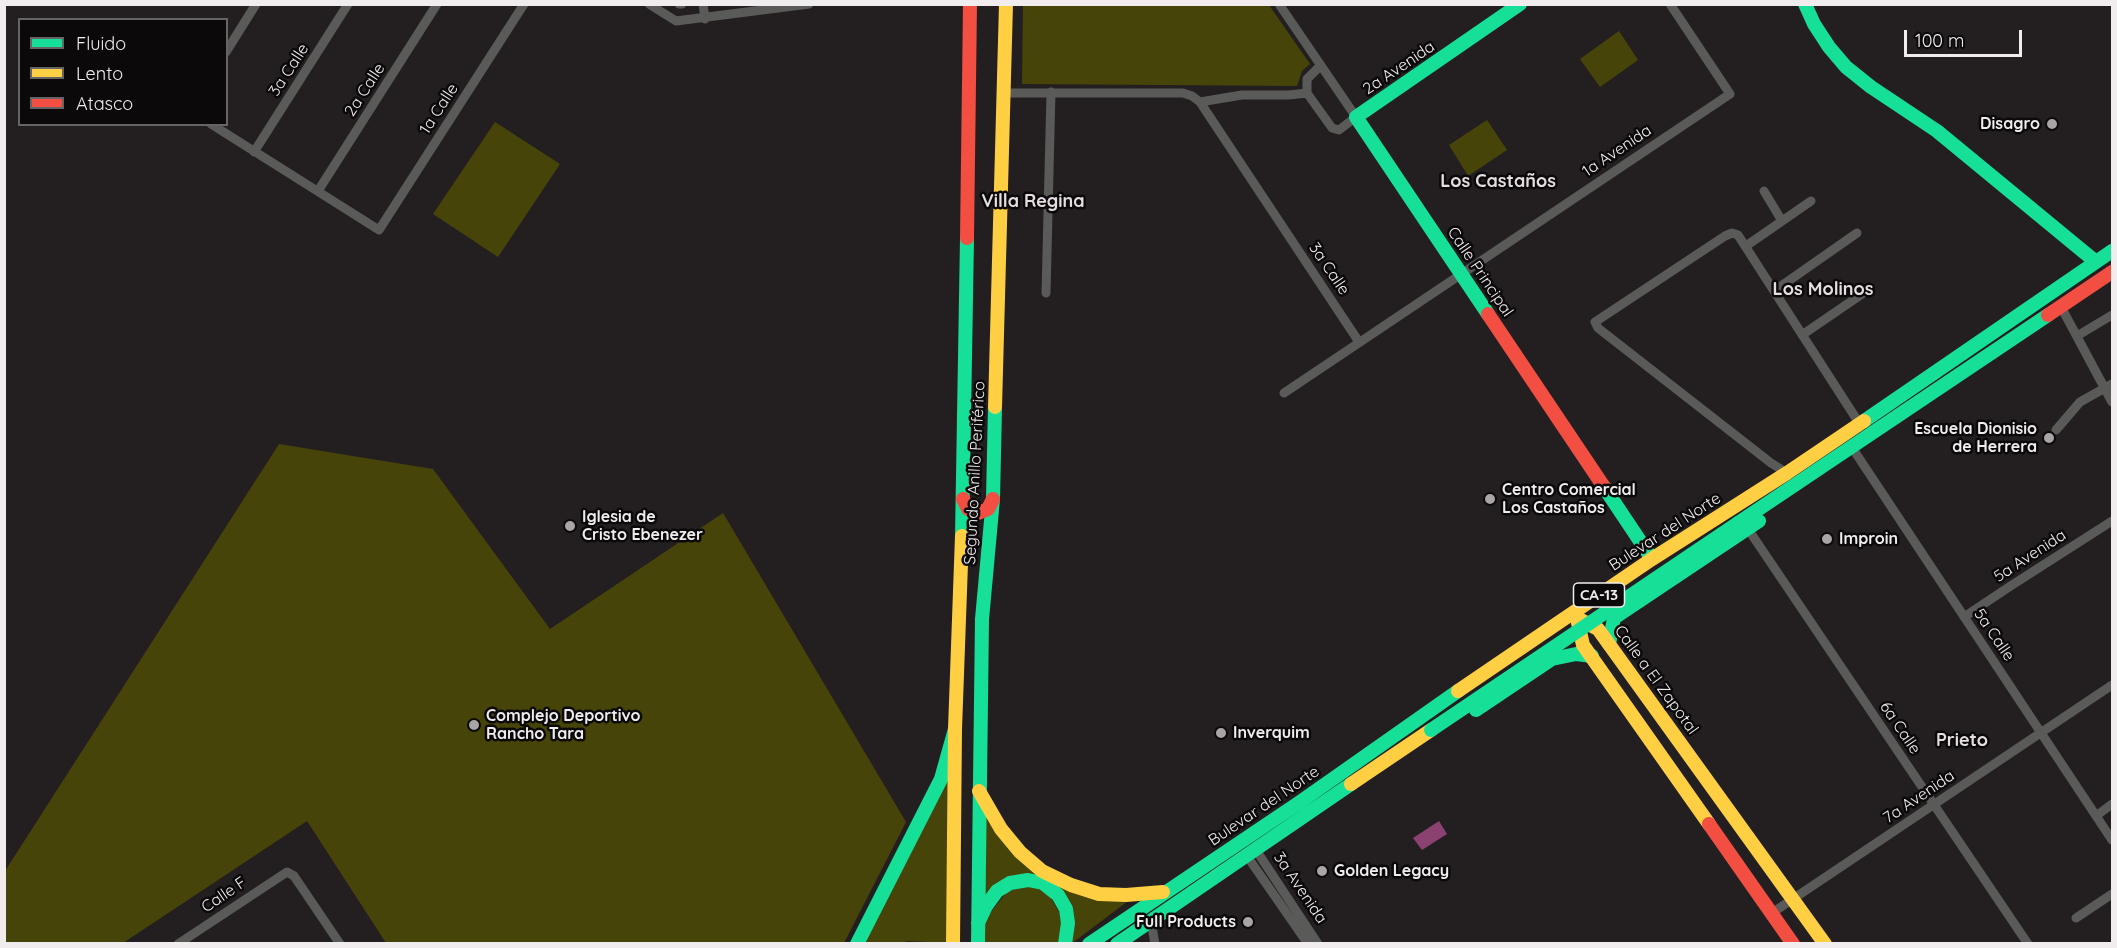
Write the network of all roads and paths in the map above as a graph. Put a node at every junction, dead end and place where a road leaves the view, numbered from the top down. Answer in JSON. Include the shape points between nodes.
{"nodes":[{"id":1,"x":256,"y":4,"type":"edge"},
{"id":2,"x":348,"y":4,"type":"edge"},
{"id":3,"x":437,"y":4,"type":"edge"},
{"id":4,"x":649,"y":4,"type":"edge"},
{"id":5,"x":703,"y":4,"type":"edge"},
{"id":6,"x":809,"y":4,"type":"edge"},
{"id":7,"x":970,"y":4,"type":"edge"},
{"id":8,"x":1006,"y":4,"type":"edge"},
{"id":9,"x":1279,"y":4,"type":"edge"},
{"id":10,"x":1520,"y":4,"type":"edge"},
{"id":11,"x":1671,"y":4,"type":"edge"},
{"id":12,"x":1805,"y":4,"type":"edge"},
{"id":13,"x":522,"y":5,"type":"edge"},
{"id":14,"x":705,"y":19,"type":"junction"},
{"id":15,"x":228,"y":49,"type":"edge"},
{"id":16,"x":1320,"y":66,"type":"junction"},
{"id":17,"x":1051,"y":92,"type":"junction"},
{"id":18,"x":1005,"y":93,"type":"junction"},
{"id":19,"x":1306,"y":93,"type":"junction"},
{"id":20,"x":1196,"y":99,"type":"junction"},
{"id":21,"x":1356,"y":117,"type":"junction"},
{"id":22,"x":214,"y":126,"type":"edge"},
{"id":23,"x":254,"y":152,"type":"junction"},
{"id":24,"x":318,"y":191,"type":"junction"},
{"id":25,"x":1764,"y":191,"type":"dead end"},
{"id":26,"x":1811,"y":201,"type":"dead end"},
{"id":27,"x":1782,"y":221,"type":"junction"},
{"id":28,"x":1857,"y":233,"type":"dead end"},
{"id":29,"x":1746,"y":246,"type":"junction"},
{"id":30,"x":2112,"y":251,"type":"edge"},
{"id":31,"x":2096,"y":262,"type":"junction"},
{"id":32,"x":1461,"y":273,"type":"junction"},
{"id":33,"x":2111,"y":275,"type":"edge"},
{"id":34,"x":1774,"y":291,"type":"junction"},
{"id":35,"x":1046,"y":293,"type":"dead end"},
{"id":36,"x":1862,"y":294,"type":"dead end"},
{"id":37,"x":2060,"y":305,"type":"junction"},
{"id":38,"x":2112,"y":315,"type":"edge"},
{"id":39,"x":1802,"y":335,"type":"junction"},
{"id":40,"x":2077,"y":336,"type":"junction"},
{"id":41,"x":1359,"y":342,"type":"junction"},
{"id":42,"x":2109,"y":386,"type":"edge"},
{"id":43,"x":1284,"y":393,"type":"dead end"},
{"id":44,"x":2112,"y":402,"type":"edge"},
{"id":45,"x":1859,"y":423,"type":"junction"},
{"id":46,"x":2056,"y":430,"type":"dead end"},
{"id":47,"x":1851,"y":446,"type":"junction"},
{"id":48,"x":1786,"y":472,"type":"junction"},
{"id":49,"x":963,"y":499,"type":"junction"},
{"id":50,"x":993,"y":499,"type":"junction"},
{"id":51,"x":1744,"y":500,"type":"junction"},
{"id":52,"x":2112,"y":521,"type":"edge"},
{"id":53,"x":1743,"y":526,"type":"junction"},
{"id":54,"x":1652,"y":559,"type":"junction"},
{"id":55,"x":1595,"y":606,"type":"junction"},
{"id":56,"x":1964,"y":617,"type":"junction"},
{"id":57,"x":1577,"y":618,"type":"junction"},
{"id":58,"x":1614,"y":618,"type":"junction"},
{"id":59,"x":1556,"y":631,"type":"junction"},
{"id":60,"x":1609,"y":644,"type":"junction"},
{"id":61,"x":1565,"y":655,"type":"junction"},
{"id":62,"x":1592,"y":656,"type":"junction"},
{"id":63,"x":2112,"y":685,"type":"edge"},
{"id":64,"x":1439,"y":705,"type":"junction"},
{"id":65,"x":955,"y":729,"type":"junction"},
{"id":66,"x":2041,"y":733,"type":"junction"},
{"id":67,"x":1425,"y":734,"type":"junction"},
{"id":68,"x":979,"y":791,"type":"junction"},
{"id":69,"x":2112,"y":804,"type":"edge"},
{"id":70,"x":1934,"y":805,"type":"junction"},
{"id":71,"x":2096,"y":816,"type":"junction"},
{"id":72,"x":2112,"y":840,"type":"edge"},
{"id":73,"x":1252,"y":853,"type":"junction"},
{"id":74,"x":1167,"y":891,"type":"junction"},
{"id":75,"x":2112,"y":894,"type":"edge"},
{"id":76,"x":1793,"y":899,"type":"junction"},
{"id":77,"x":1772,"y":913,"type":"junction"},
{"id":78,"x":2076,"y":918,"type":"dead end"},
{"id":79,"x":1151,"y":921,"type":"junction"},
{"id":80,"x":978,"y":923,"type":"junction"},
{"id":81,"x":178,"y":944,"type":"edge"},
{"id":82,"x":340,"y":944,"type":"edge"},
{"id":83,"x":857,"y":944,"type":"edge"},
{"id":84,"x":953,"y":944,"type":"edge"},
{"id":85,"x":978,"y":944,"type":"edge"},
{"id":86,"x":1065,"y":944,"type":"edge"},
{"id":87,"x":1089,"y":944,"type":"edge"},
{"id":88,"x":1117,"y":944,"type":"edge"},
{"id":89,"x":1155,"y":944,"type":"edge"},
{"id":90,"x":1308,"y":944,"type":"edge"},
{"id":91,"x":1318,"y":944,"type":"edge"},
{"id":92,"x":1793,"y":944,"type":"edge"},
{"id":93,"x":1825,"y":944,"type":"edge"},
{"id":94,"x":2028,"y":944,"type":"edge"}],
"edges":[{"from":1,"to":15,"type":"street"},
{"from":2,"to":23,"type":"street","name":"3a Calle"},
{"from":3,"to":24,"type":"street","name":"2a Calle"},
{"from":4,"to":14,"type":"street","via":[[676,21]]},
{"from":5,"to":14,"type":"street"},
{"from":6,"to":14,"type":"street"},
{"from":7,"to":49,"type":"main road","name":"Segundo Anillo Periférico"},
{"from":8,"to":18,"type":"main road","name":"Segundo Anillo Periférico"},
{"from":9,"to":16,"type":"street","name":"Calle Principal"},
{"from":10,"to":21,"type":"main road","name":"2a Avenida"},
{"from":11,"to":32,"type":"street","name":"1a Avenida","via":[[1730,94]]},
{"from":12,"to":31,"type":"main road","via":[[1824,40],[1845,67],[1937,131]]},
{"from":13,"to":24,"type":"street","name":"1a Calle","via":[[379,230]]},
{"from":16,"to":19,"type":"street","via":[[1307,80]]},
{"from":16,"to":21,"type":"street","name":"Calle Principal"},
{"from":17,"to":18,"type":"street"},
{"from":17,"to":20,"type":"street","via":[[1183,93]]},
{"from":17,"to":35,"type":"street"},
{"from":18,"to":50,"type":"main road","name":"Segundo Anillo Periférico"},
{"from":19,"to":20,"type":"street"},
{"from":19,"to":21,"type":"street","name":"2a Avenida","via":[[1332,128],[1339,130]]},
{"from":20,"to":41,"type":"street","name":"3a Calle"},
{"from":21,"to":32,"type":"main road","name":"Calle Principal"},
{"from":22,"to":23,"type":"street"},
{"from":23,"to":24,"type":"street"},
{"from":25,"to":27,"type":"street"},
{"from":26,"to":27,"type":"street"},
{"from":27,"to":29,"type":"street"},
{"from":28,"to":34,"type":"street"},
{"from":29,"to":34,"type":"street"},
{"from":29,"to":48,"type":"street","via":[[1738,235],[1725,236],[1595,324]]},
{"from":30,"to":31,"type":"main road","name":"Bulevar del Norte","number":"CA-13"},
{"from":31,"to":45,"type":"main road","name":"Bulevar del Norte","number":"CA-13"},
{"from":32,"to":41,"type":"street","name":"1a Avenida"},
{"from":32,"to":54,"type":"main road","name":"Calle Principal"},
{"from":33,"to":37,"type":"main road","name":"Bulevar del Norte","number":"CA-13"},
{"from":34,"to":39,"type":"street"},
{"from":36,"to":39,"type":"street"},
{"from":37,"to":40,"type":"street"},
{"from":37,"to":47,"type":"main road","name":"Bulevar del Norte","number":"CA-13"},
{"from":38,"to":40,"type":"street"},
{"from":39,"to":45,"type":"street"},
{"from":40,"to":42,"type":"street"},
{"from":41,"to":43,"type":"street","name":"1a Avenida"},
{"from":42,"to":44,"type":"street"},
{"from":42,"to":46,"type":"street","via":[[2080,402]]},
{"from":45,"to":48,"type":"main road","name":"Bulevar del Norte","number":"CA-13"},
{"from":47,"to":53,"type":"main road","name":"Bulevar del Norte","number":"CA-13"},
{"from":47,"to":56,"type":"street","name":"5a Calle"},
{"from":48,"to":51,"type":"main road","name":"Bulevar del Norte","number":"CA-13"},
{"from":49,"to":50,"type":"main road","via":[[968,509],[978,513],[988,509]]},
{"from":49,"to":65,"type":"main road","name":"Segundo Anillo Periférico"},
{"from":50,"to":68,"type":"main road","name":"Segundo Anillo Periférico","via":[[982,619]]},
{"from":51,"to":54,"type":"main road","name":"Bulevar del Norte","number":"CA-13"},
{"from":51,"to":55,"type":"main road","via":[[1740,507]]},
{"from":52,"to":56,"type":"street","name":"5a Avenida"},
{"from":53,"to":58,"type":"main road"},
{"from":53,"to":67,"type":"main road","name":"Bulevar del Norte","number":"CA-13","bridge":true},
{"from":53,"to":70,"type":"street","name":"6a Calle"},
{"from":54,"to":64,"type":"main road","name":"Bulevar del Norte","number":"CA-13"},
{"from":55,"to":57,"type":"main road"},
{"from":55,"to":58,"type":"main road","via":[[1600,621]]},
{"from":56,"to":66,"type":"street","name":"5a Calle"},
{"from":57,"to":59,"type":"main road"},
{"from":57,"to":60,"type":"main road","name":"Calle a El Zapotal","via":[[1598,629]]},
{"from":57,"to":62,"type":"main road","via":[[1581,640]]},
{"from":58,"to":60,"type":"main road"},
{"from":59,"to":61,"type":"main road","via":[[1568,633],[1572,640]]},
{"from":59,"to":64,"type":"main road"},
{"from":60,"to":76,"type":"main road","name":"Calle a El Zapotal"},
{"from":61,"to":62,"type":"main road"},
{"from":61,"to":67,"type":"main road","via":[[1552,659],[1442,732]]},
{"from":62,"to":77,"type":"main road"},
{"from":63,"to":66,"type":"street","name":"7a Avenida"},
{"from":64,"to":74,"type":"main road","name":"Bulevar del Norte","number":"CA-13"},
{"from":65,"to":83,"type":"main road","via":[[941,779]]},
{"from":65,"to":84,"type":"main road","name":"Segundo Anillo Periférico"},
{"from":66,"to":70,"type":"street","name":"7a Avenida"},
{"from":66,"to":71,"type":"street","name":"5a Calle"},
{"from":67,"to":73,"type":"main road","name":"Bulevar del Norte","number":"CA-13"},
{"from":68,"to":74,"type":"main road","via":[[1000,829],[1042,871],[1100,894]]},
{"from":68,"to":80,"type":"main road","name":"Segundo Anillo Periférico"},
{"from":69,"to":71,"type":"street"},
{"from":70,"to":76,"type":"street","name":"7a Avenida"},
{"from":70,"to":94,"type":"street","name":"6a Calle"},
{"from":71,"to":72,"type":"street","name":"5a Calle"},
{"from":73,"to":79,"type":"main road","name":"Bulevar del Norte","number":"CA-13"},
{"from":73,"to":90,"type":"street","name":"3a Avenida"},
{"from":73,"to":91,"type":"street","name":"3a Avenida"},
{"from":74,"to":87,"type":"main road","name":"Bulevar del Norte","number":"CA-13"},
{"from":75,"to":78,"type":"street"},
{"from":76,"to":77,"type":"street","name":"7a Avenida"},
{"from":76,"to":93,"type":"main road","name":"Calle a El Zapotal"},
{"from":77,"to":92,"type":"main road"},
{"from":79,"to":88,"type":"main road","name":"Bulevar del Norte","number":"CA-13"},
{"from":79,"to":89,"type":"street"},
{"from":80,"to":85,"type":"main road","name":"Segundo Anillo Periférico"},
{"from":80,"to":86,"type":"main road","via":[[997,891],[1028,880],[1043,883],[1058,895],[1066,909]]},
{"from":81,"to":82,"type":"street","name":"Calle F","via":[[287,872],[294,876]]}]}
